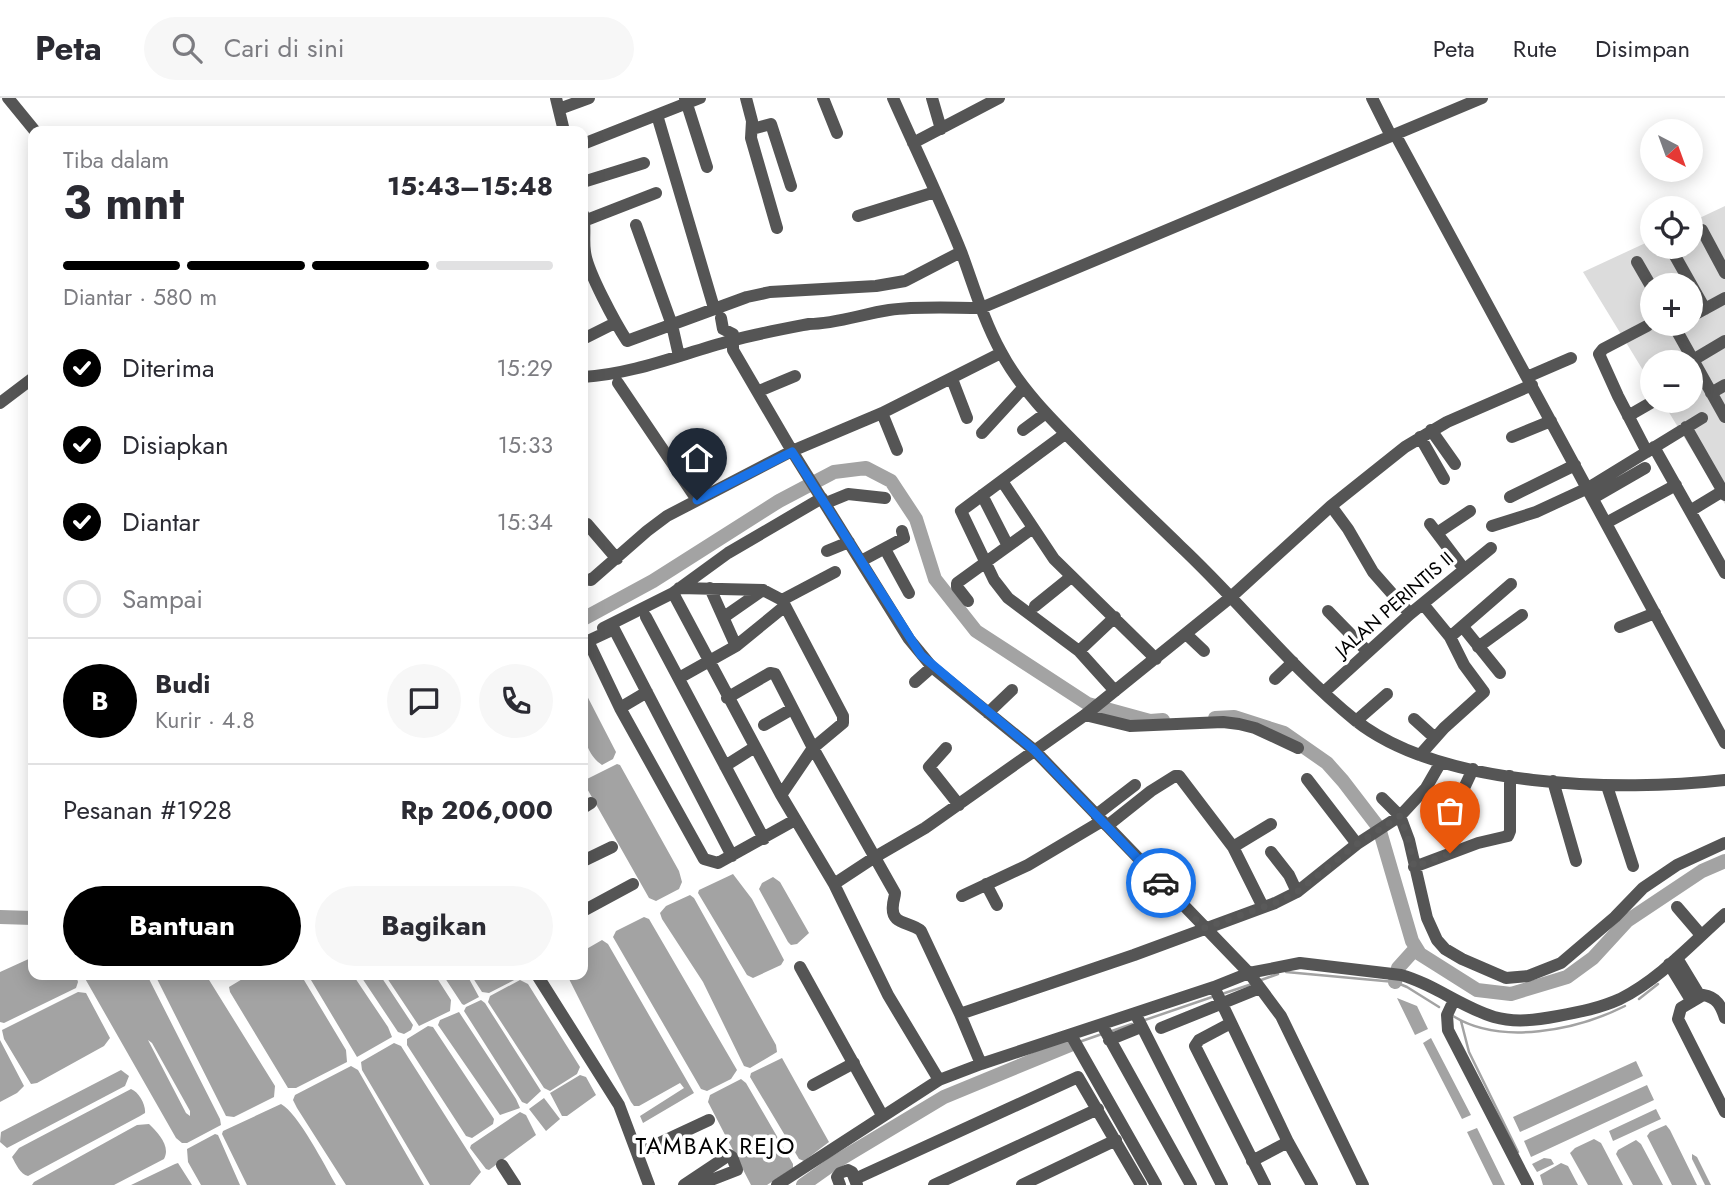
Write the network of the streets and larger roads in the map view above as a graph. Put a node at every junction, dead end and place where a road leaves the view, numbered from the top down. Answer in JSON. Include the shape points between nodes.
{"nodes":[{"id":1,"x":8,"y":98,"type":"edge"},
{"id":2,"x":589,"y":98,"type":"edge"},
{"id":3,"x":700,"y":98,"type":"edge"},
{"id":4,"x":746,"y":98,"type":"edge"},
{"id":5,"x":823,"y":98,"type":"edge"},
{"id":6,"x":893,"y":98,"type":"edge"},
{"id":7,"x":932,"y":98,"type":"edge"},
{"id":8,"x":999,"y":98,"type":"edge"},
{"id":9,"x":1372,"y":98,"type":"edge"},
{"id":10,"x":1482,"y":98,"type":"edge"},
{"id":11,"x":686,"y":101,"type":"edge"},
{"id":12,"x":980,"y":102,"type":"edge"},
{"id":13,"x":558,"y":104,"type":"edge"},
{"id":14,"x":657,"y":115,"type":"junction"},
{"id":15,"x":31,"y":126,"type":"edge"},
{"id":16,"x":563,"y":126,"type":"edge"},
{"id":17,"x":752,"y":129,"type":"junction"},
{"id":18,"x":941,"y":129,"type":"junction"},
{"id":19,"x":838,"y":133,"type":"dead end"},
{"id":20,"x":1393,"y":135,"type":"junction"},
{"id":21,"x":919,"y":140,"type":"junction"},
{"id":22,"x":588,"y":142,"type":"edge"},
{"id":23,"x":644,"y":163,"type":"dead end"},
{"id":24,"x":708,"y":167,"type":"dead end"},
{"id":25,"x":588,"y":180,"type":"edge"},
{"id":26,"x":791,"y":186,"type":"dead end"},
{"id":27,"x":935,"y":192,"type":"junction"},
{"id":28,"x":656,"y":193,"type":"dead end"},
{"id":29,"x":858,"y":216,"type":"dead end"},
{"id":30,"x":588,"y":217,"type":"edge"},
{"id":31,"x":636,"y":225,"type":"dead end"},
{"id":32,"x":776,"y":228,"type":"dead end"},
{"id":33,"x":1703,"y":232,"type":"edge"},
{"id":34,"x":961,"y":252,"type":"junction"},
{"id":35,"x":1677,"y":259,"type":"edge"},
{"id":36,"x":588,"y":262,"type":"edge"},
{"id":37,"x":1637,"y":262,"type":"dead end"},
{"id":38,"x":1643,"y":273,"type":"edge"},
{"id":39,"x":1725,"y":273,"type":"edge"},
{"id":40,"x":1725,"y":298,"type":"edge"},
{"id":41,"x":981,"y":308,"type":"junction"},
{"id":42,"x":1705,"y":309,"type":"joint"},
{"id":43,"x":718,"y":313,"type":"junction"},
{"id":44,"x":615,"y":323,"type":"junction"},
{"id":45,"x":672,"y":325,"type":"junction"},
{"id":46,"x":1640,"y":330,"type":"edge"},
{"id":47,"x":588,"y":336,"type":"edge"},
{"id":48,"x":733,"y":340,"type":"junction"},
{"id":49,"x":1725,"y":341,"type":"edge"},
{"id":50,"x":1001,"y":353,"type":"junction"},
{"id":51,"x":1703,"y":354,"type":"edge"},
{"id":52,"x":679,"y":356,"type":"junction"},
{"id":53,"x":1571,"y":358,"type":"dead end"},
{"id":54,"x":795,"y":376,"type":"dead end"},
{"id":55,"x":588,"y":377,"type":"edge"},
{"id":56,"x":1703,"y":378,"type":"edge"},
{"id":57,"x":952,"y":379,"type":"junction"},
{"id":58,"x":1530,"y":381,"type":"junction"},
{"id":59,"x":28,"y":382,"type":"edge"},
{"id":60,"x":618,"y":383,"type":"dead end"},
{"id":61,"x":1725,"y":385,"type":"edge"},
{"id":62,"x":1024,"y":387,"type":"junction"},
{"id":63,"x":759,"y":391,"type":"junction"},
{"id":64,"x":1711,"y":393,"type":"junction"},
{"id":65,"x":0,"y":403,"type":"edge"},
{"id":66,"x":1640,"y":409,"type":"edge"},
{"id":67,"x":882,"y":413,"type":"junction"},
{"id":68,"x":1046,"y":413,"type":"junction"},
{"id":69,"x":1628,"y":416,"type":"junction"},
{"id":70,"x":1725,"y":417,"type":"edge"},
{"id":71,"x":967,"y":418,"type":"dead end"},
{"id":72,"x":1702,"y":418,"type":"dead end"},
{"id":73,"x":1551,"y":421,"type":"junction"},
{"id":74,"x":1686,"y":427,"type":"junction"},
{"id":75,"x":1023,"y":430,"type":"dead end"},
{"id":76,"x":982,"y":433,"type":"dead end"},
{"id":77,"x":1065,"y":433,"type":"junction"},
{"id":78,"x":1425,"y":433,"type":"junction"},
{"id":79,"x":1513,"y":437,"type":"dead end"},
{"id":80,"x":897,"y":450,"type":"dead end"},
{"id":81,"x":1651,"y":450,"type":"junction"},
{"id":82,"x":792,"y":452,"type":"junction"},
{"id":83,"x":1455,"y":464,"type":"dead end"},
{"id":84,"x":1575,"y":465,"type":"junction"},
{"id":85,"x":1645,"y":468,"type":"dead end"},
{"id":86,"x":1444,"y":479,"type":"dead end"},
{"id":87,"x":1002,"y":481,"type":"junction"},
{"id":88,"x":1676,"y":485,"type":"junction"},
{"id":89,"x":1590,"y":493,"type":"junction"},
{"id":90,"x":1724,"y":493,"type":"edge"},
{"id":91,"x":982,"y":495,"type":"junction"},
{"id":92,"x":822,"y":498,"type":"junction"},
{"id":93,"x":885,"y":498,"type":"dead end"},
{"id":94,"x":1510,"y":498,"type":"dead end"},
{"id":95,"x":697,"y":500,"type":"junction"},
{"id":96,"x":1331,"y":506,"type":"junction"},
{"id":97,"x":1470,"y":511,"type":"dead end"},
{"id":98,"x":1690,"y":511,"type":"junction"},
{"id":99,"x":1606,"y":523,"type":"junction"},
{"id":100,"x":588,"y":525,"type":"edge"},
{"id":101,"x":1492,"y":526,"type":"dead end"},
{"id":102,"x":1033,"y":528,"type":"junction"},
{"id":103,"x":902,"y":531,"type":"dead end"},
{"id":104,"x":849,"y":542,"type":"junction"},
{"id":105,"x":1008,"y":546,"type":"junction"},
{"id":106,"x":1491,"y":548,"type":"dead end"},
{"id":107,"x":885,"y":549,"type":"junction"},
{"id":108,"x":827,"y":551,"type":"dead end"},
{"id":109,"x":617,"y":559,"type":"junction"},
{"id":110,"x":861,"y":561,"type":"junction"},
{"id":111,"x":985,"y":564,"type":"junction"},
{"id":112,"x":1464,"y":569,"type":"junction"},
{"id":113,"x":835,"y":572,"type":"dead end"},
{"id":114,"x":1725,"y":573,"type":"edge"},
{"id":115,"x":1071,"y":577,"type":"junction"},
{"id":116,"x":588,"y":580,"type":"edge"},
{"id":117,"x":1511,"y":584,"type":"dead end"},
{"id":118,"x":710,"y":588,"type":"junction"},
{"id":119,"x":676,"y":590,"type":"junction"},
{"id":120,"x":763,"y":590,"type":"junction"},
{"id":121,"x":909,"y":593,"type":"dead end"},
{"id":122,"x":1231,"y":597,"type":"junction"},
{"id":123,"x":968,"y":601,"type":"dead end"},
{"id":124,"x":783,"y":603,"type":"junction"},
{"id":125,"x":1423,"y":604,"type":"junction"},
{"id":126,"x":1035,"y":606,"type":"dead end"},
{"id":127,"x":1328,"y":611,"type":"dead end"},
{"id":128,"x":1655,"y":613,"type":"junction"},
{"id":129,"x":1410,"y":614,"type":"junction"},
{"id":130,"x":1522,"y":615,"type":"dead end"},
{"id":131,"x":646,"y":617,"type":"dead end"},
{"id":132,"x":724,"y":617,"type":"junction"},
{"id":133,"x":1115,"y":617,"type":"junction"},
{"id":134,"x":1463,"y":627,"type":"junction"},
{"id":135,"x":1620,"y":627,"type":"dead end"},
{"id":136,"x":1186,"y":634,"type":"junction"},
{"id":137,"x":588,"y":636,"type":"edge"},
{"id":138,"x":1450,"y":637,"type":"junction"},
{"id":139,"x":736,"y":646,"type":"junction"},
{"id":140,"x":1478,"y":648,"type":"junction"},
{"id":141,"x":1079,"y":651,"type":"junction"},
{"id":142,"x":1204,"y":651,"type":"dead end"},
{"id":143,"x":1367,"y":651,"type":"junction"},
{"id":144,"x":1156,"y":659,"type":"junction"},
{"id":145,"x":709,"y":662,"type":"junction"},
{"id":146,"x":1293,"y":662,"type":"junction"},
{"id":147,"x":932,"y":667,"type":"junction"},
{"id":148,"x":1500,"y":673,"type":"dead end"},
{"id":149,"x":678,"y":678,"type":"junction"},
{"id":150,"x":1275,"y":678,"type":"dead end"},
{"id":151,"x":915,"y":682,"type":"dead end"},
{"id":152,"x":1012,"y":690,"type":"dead end"},
{"id":153,"x":647,"y":692,"type":"junction"},
{"id":154,"x":1114,"y":692,"type":"junction"},
{"id":155,"x":1324,"y":692,"type":"junction"},
{"id":156,"x":1387,"y":694,"type":"dead end"},
{"id":157,"x":727,"y":698,"type":"junction"},
{"id":158,"x":620,"y":708,"type":"junction"},
{"id":159,"x":792,"y":709,"type":"junction"},
{"id":160,"x":988,"y":713,"type":"junction"},
{"id":161,"x":1088,"y":713,"type":"junction"},
{"id":162,"x":1414,"y":719,"type":"dead end"},
{"id":163,"x":1356,"y":720,"type":"junction"},
{"id":164,"x":764,"y":725,"type":"dead end"},
{"id":165,"x":1435,"y":738,"type":"junction"},
{"id":166,"x":1725,"y":743,"type":"edge"},
{"id":167,"x":755,"y":747,"type":"junction"},
{"id":168,"x":813,"y":748,"type":"junction"},
{"id":169,"x":946,"y":748,"type":"dead end"},
{"id":170,"x":1298,"y":748,"type":"dead end"},
{"id":171,"x":1034,"y":750,"type":"junction"},
{"id":172,"x":1420,"y":755,"type":"junction"},
{"id":173,"x":1441,"y":762,"type":"junction"},
{"id":174,"x":725,"y":766,"type":"junction"},
{"id":175,"x":1473,"y":769,"type":"junction"},
{"id":176,"x":1510,"y":776,"type":"junction"},
{"id":177,"x":1307,"y":779,"type":"dead end"},
{"id":178,"x":1725,"y":780,"type":"edge"},
{"id":179,"x":1553,"y":781,"type":"junction"},
{"id":180,"x":1135,"y":785,"type":"dead end"},
{"id":181,"x":1607,"y":786,"type":"junction"},
{"id":182,"x":781,"y":795,"type":"junction"},
{"id":183,"x":1382,"y":798,"type":"dead end"},
{"id":184,"x":1458,"y":801,"type":"dead end"},
{"id":185,"x":959,"y":805,"type":"junction"},
{"id":186,"x":1398,"y":818,"type":"junction"},
{"id":187,"x":795,"y":820,"type":"junction"},
{"id":188,"x":1102,"y":821,"type":"junction"},
{"id":189,"x":1271,"y":824,"type":"dead end"},
{"id":190,"x":764,"y":839,"type":"junction"},
{"id":191,"x":1725,"y":843,"type":"edge"},
{"id":192,"x":1357,"y":844,"type":"junction"},
{"id":193,"x":612,"y":847,"type":"dead end"},
{"id":194,"x":1233,"y":847,"type":"junction"},
{"id":195,"x":1271,"y":852,"type":"dead end"},
{"id":196,"x":732,"y":856,"type":"junction"},
{"id":197,"x":875,"y":857,"type":"junction"},
{"id":198,"x":588,"y":859,"type":"edge"},
{"id":199,"x":1576,"y":861,"type":"dead end"},
{"id":200,"x":1633,"y":866,"type":"dead end"},
{"id":201,"x":1414,"y":867,"type":"junction"},
{"id":202,"x":633,"y":884,"type":"dead end"},
{"id":203,"x":834,"y":884,"type":"junction"},
{"id":204,"x":986,"y":884,"type":"junction"},
{"id":205,"x":1297,"y":892,"type":"junction"},
{"id":206,"x":962,"y":896,"type":"dead end"},
{"id":207,"x":997,"y":905,"type":"dead end"},
{"id":208,"x":1263,"y":907,"type":"junction"},
{"id":209,"x":1677,"y":907,"type":"dead end"},
{"id":210,"x":588,"y":908,"type":"edge"},
{"id":211,"x":1725,"y":914,"type":"edge"},
{"id":212,"x":1204,"y":928,"type":"junction"},
{"id":213,"x":1701,"y":935,"type":"junction"},
{"id":214,"x":1673,"y":961,"type":"junction"},
{"id":215,"x":800,"y":967,"type":"dead end"},
{"id":216,"x":540,"y":980,"type":"edge"},
{"id":217,"x":1255,"y":981,"type":"junction"},
{"id":218,"x":1218,"y":996,"type":"junction"},
{"id":219,"x":1696,"y":998,"type":"junction"},
{"id":220,"x":1450,"y":1007,"type":"junction"},
{"id":221,"x":1179,"y":1009,"type":"junction"},
{"id":222,"x":960,"y":1014,"type":"junction"},
{"id":223,"x":1725,"y":1017,"type":"edge"},
{"id":224,"x":1138,"y":1021,"type":"junction"},
{"id":225,"x":1231,"y":1023,"type":"junction"},
{"id":226,"x":1161,"y":1028,"type":"dead end"},
{"id":227,"x":1106,"y":1033,"type":"junction"},
{"id":228,"x":1074,"y":1040,"type":"junction"},
{"id":229,"x":854,"y":1063,"type":"junction"},
{"id":230,"x":981,"y":1064,"type":"junction"},
{"id":231,"x":939,"y":1080,"type":"junction"},
{"id":232,"x":813,"y":1086,"type":"dead end"},
{"id":233,"x":1098,"y":1109,"type":"junction"},
{"id":234,"x":1725,"y":1112,"type":"edge"},
{"id":235,"x":883,"y":1115,"type":"junction"},
{"id":236,"x":709,"y":1120,"type":"dead end"},
{"id":237,"x":1116,"y":1140,"type":"junction"},
{"id":238,"x":1288,"y":1142,"type":"junction"},
{"id":239,"x":638,"y":1153,"type":"junction"},
{"id":240,"x":1252,"y":1161,"type":"junction"},
{"id":241,"x":502,"y":1165,"type":"dead end"},
{"id":242,"x":856,"y":1182,"type":"edge"},
{"id":243,"x":1135,"y":1183,"type":"edge"},
{"id":244,"x":514,"y":1185,"type":"edge"},
{"id":245,"x":649,"y":1185,"type":"edge"},
{"id":246,"x":684,"y":1185,"type":"edge"},
{"id":247,"x":698,"y":1185,"type":"edge"},
{"id":248,"x":777,"y":1185,"type":"edge"},
{"id":249,"x":840,"y":1185,"type":"edge"},
{"id":250,"x":934,"y":1185,"type":"edge"},
{"id":251,"x":1022,"y":1185,"type":"edge"},
{"id":252,"x":1156,"y":1185,"type":"edge"},
{"id":253,"x":1191,"y":1185,"type":"edge"},
{"id":254,"x":1222,"y":1185,"type":"edge"},
{"id":255,"x":1265,"y":1185,"type":"edge"},
{"id":256,"x":1311,"y":1185,"type":"edge"},
{"id":257,"x":1363,"y":1185,"type":"edge"},
{"id":258,"x":1528,"y":1185,"type":"edge"}],
"edges":[{"from":1,"to":15,"type":"street"},
{"from":2,"to":13,"type":"street"},
{"from":3,"to":11,"type":"street"},
{"from":4,"to":17,"type":"street"},
{"from":5,"to":19,"type":"street"},
{"from":6,"to":21,"type":"street"},
{"from":7,"to":18,"type":"street"},
{"from":8,"to":12,"type":"street"},
{"from":9,"to":20,"type":"street"},
{"from":10,"to":20,"type":"street"},
{"from":11,"to":14,"type":"street"},
{"from":11,"to":24,"type":"street"},
{"from":12,"to":18,"type":"street"},
{"from":13,"to":16,"type":"street"},
{"from":14,"to":22,"type":"street"},
{"from":14,"to":43,"type":"street"},
{"from":17,"to":26,"type":"street","via":[[771,124]]},
{"from":17,"to":32,"type":"street"},
{"from":18,"to":21,"type":"street"},
{"from":20,"to":41,"type":"street"},
{"from":20,"to":58,"type":"street"},
{"from":21,"to":27,"type":"street"},
{"from":23,"to":25,"type":"street"},
{"from":27,"to":29,"type":"street"},
{"from":27,"to":34,"type":"street"},
{"from":28,"to":30,"type":"street"},
{"from":31,"to":45,"type":"street"},
{"from":33,"to":39,"type":"street"},
{"from":34,"to":41,"type":"street"},
{"from":34,"to":43,"type":"street","via":[[898,283],[771,292]]},
{"from":35,"to":42,"type":"street"},
{"from":36,"to":44,"type":"street"},
{"from":37,"to":38,"type":"street"},
{"from":40,"to":42,"type":"street"},
{"from":41,"to":48,"type":"street","via":[[887,311]]},
{"from":41,"to":50,"type":"street"},
{"from":43,"to":45,"type":"street"},
{"from":43,"to":48,"type":"street"},
{"from":44,"to":45,"type":"street","via":[[627,341]]},
{"from":44,"to":47,"type":"street"},
{"from":45,"to":52,"type":"street"},
{"from":46,"to":69,"type":"street","via":[[1599,354]]},
{"from":48,"to":52,"type":"street"},
{"from":48,"to":63,"type":"street","via":[[733,350]]},
{"from":49,"to":51,"type":"street"},
{"from":50,"to":57,"type":"street"},
{"from":50,"to":62,"type":"street"},
{"from":52,"to":55,"type":"street"},
{"from":53,"to":58,"type":"street"},
{"from":54,"to":63,"type":"street"},
{"from":56,"to":64,"type":"street"},
{"from":57,"to":67,"type":"street"},
{"from":57,"to":71,"type":"street"},
{"from":58,"to":73,"type":"street"},
{"from":58,"to":78,"type":"street"},
{"from":59,"to":65,"type":"street"},
{"from":60,"to":95,"type":"street"},
{"from":61,"to":64,"type":"street"},
{"from":62,"to":68,"type":"street"},
{"from":62,"to":76,"type":"street"},
{"from":63,"to":82,"type":"street"},
{"from":64,"to":70,"type":"street"},
{"from":66,"to":69,"type":"street"},
{"from":67,"to":80,"type":"street"},
{"from":67,"to":82,"type":"street"},
{"from":68,"to":75,"type":"street"},
{"from":68,"to":77,"type":"street"},
{"from":69,"to":81,"type":"street"},
{"from":72,"to":74,"type":"street"},
{"from":73,"to":79,"type":"street"},
{"from":73,"to":84,"type":"street"},
{"from":74,"to":81,"type":"street"},
{"from":74,"to":90,"type":"street"},
{"from":77,"to":87,"type":"street"},
{"from":77,"to":122,"type":"street"},
{"from":78,"to":83,"type":"street"},
{"from":78,"to":86,"type":"street"},
{"from":78,"to":96,"type":"street"},
{"from":81,"to":88,"type":"street"},
{"from":81,"to":89,"type":"street"},
{"from":82,"to":92,"type":"street"},
{"from":82,"to":95,"type":"street"},
{"from":84,"to":89,"type":"street"},
{"from":84,"to":94,"type":"street"},
{"from":85,"to":89,"type":"street"},
{"from":87,"to":91,"type":"street"},
{"from":87,"to":102,"type":"street"},
{"from":88,"to":98,"type":"street"},
{"from":88,"to":99,"type":"street"},
{"from":89,"to":99,"type":"street"},
{"from":89,"to":101,"type":"street"},
{"from":90,"to":98,"type":"street"},
{"from":91,"to":105,"type":"street"},
{"from":91,"to":111,"type":"street","via":[[961,510]]},
{"from":92,"to":93,"type":"street","via":[[848,494]]},
{"from":92,"to":104,"type":"street"},
{"from":92,"to":119,"type":"street","via":[[728,552]]},
{"from":95,"to":109,"type":"street","via":[[658,522]]},
{"from":96,"to":122,"type":"street"},
{"from":96,"to":129,"type":"street","via":[[1373,572]]},
{"from":97,"to":112,"type":"street","via":[[1434,528]]},
{"from":98,"to":114,"type":"street"},
{"from":99,"to":128,"type":"street"},
{"from":100,"to":109,"type":"street"},
{"from":102,"to":105,"type":"street"},
{"from":102,"to":115,"type":"street"},
{"from":103,"to":107,"type":"street","via":[[904,538]]},
{"from":104,"to":108,"type":"street"},
{"from":104,"to":110,"type":"street"},
{"from":105,"to":111,"type":"street"},
{"from":106,"to":112,"type":"street","name":"JALAN PERINTIS II"},
{"from":107,"to":110,"type":"street"},
{"from":107,"to":121,"type":"street"},
{"from":109,"to":116,"type":"street"},
{"from":110,"to":147,"type":"street","via":[[909,639]]},
{"from":111,"to":123,"type":"street","via":[[956,584]]},
{"from":111,"to":141,"type":"street","via":[[1007,598]]},
{"from":112,"to":125,"type":"street","name":"JALAN PERINTIS II"},
{"from":113,"to":124,"type":"street"},
{"from":115,"to":126,"type":"street"},
{"from":115,"to":133,"type":"street"},
{"from":117,"to":134,"type":"street"},
{"from":118,"to":119,"type":"street"},
{"from":118,"to":120,"type":"street"},
{"from":118,"to":132,"type":"street"},
{"from":119,"to":137,"type":"street"},
{"from":119,"to":145,"type":"street"},
{"from":120,"to":124,"type":"street"},
{"from":120,"to":132,"type":"street"},
{"from":122,"to":136,"type":"street"},
{"from":122,"to":146,"type":"street"},
{"from":124,"to":139,"type":"street"},
{"from":124,"to":168,"type":"street","via":[[844,720]]},
{"from":125,"to":129,"type":"street","name":"JALAN PERINTIS II"},
{"from":125,"to":138,"type":"street"},
{"from":127,"to":143,"type":"street"},
{"from":128,"to":135,"type":"street"},
{"from":128,"to":166,"type":"street"},
{"from":129,"to":143,"type":"street","name":"JALAN PERINTIS II"},
{"from":130,"to":140,"type":"street"},
{"from":131,"to":149,"type":"street"},
{"from":132,"to":139,"type":"street"},
{"from":133,"to":141,"type":"street"},
{"from":133,"to":144,"type":"street"},
{"from":134,"to":138,"type":"street"},
{"from":134,"to":140,"type":"street"},
{"from":136,"to":142,"type":"street"},
{"from":136,"to":144,"type":"street"},
{"from":138,"to":165,"type":"street","via":[[1484,692]]},
{"from":139,"to":145,"type":"street"},
{"from":140,"to":148,"type":"street"},
{"from":141,"to":154,"type":"street"},
{"from":143,"to":155,"type":"street","name":"JALAN PERINTIS II"},
{"from":144,"to":154,"type":"street"},
{"from":145,"to":149,"type":"street"},
{"from":145,"to":157,"type":"street"},
{"from":146,"to":150,"type":"street"},
{"from":146,"to":155,"type":"street"},
{"from":147,"to":151,"type":"street"},
{"from":147,"to":160,"type":"street"},
{"from":149,"to":174,"type":"street"},
{"from":152,"to":160,"type":"street"},
{"from":153,"to":158,"type":"street"},
{"from":153,"to":158,"type":"street","via":[[614,629],[588,641]]},
{"from":153,"to":196,"type":"street"},
{"from":154,"to":161,"type":"street"},
{"from":155,"to":163,"type":"street"},
{"from":156,"to":163,"type":"street"},
{"from":157,"to":159,"type":"street","via":[[773,673]]},
{"from":157,"to":167,"type":"street"},
{"from":158,"to":196,"type":"street","via":[[704,859],[718,863]]},
{"from":159,"to":164,"type":"street"},
{"from":159,"to":168,"type":"street"},
{"from":160,"to":171,"type":"street"},
{"from":161,"to":170,"type":"street","via":[[1130,726],[1239,724]]},
{"from":161,"to":171,"type":"street"},
{"from":162,"to":165,"type":"street"},
{"from":163,"to":172,"type":"street"},
{"from":165,"to":172,"type":"street"},
{"from":167,"to":174,"type":"street"},
{"from":167,"to":182,"type":"street"},
{"from":168,"to":182,"type":"street"},
{"from":168,"to":197,"type":"street"},
{"from":169,"to":185,"type":"street","via":[[929,766]]},
{"from":171,"to":185,"type":"street"},
{"from":171,"to":188,"type":"street"},
{"from":172,"to":173,"type":"street"},
{"from":173,"to":175,"type":"street"},
{"from":173,"to":186,"type":"street","via":[[1426,788]]},
{"from":174,"to":190,"type":"street"},
{"from":175,"to":176,"type":"street"},
{"from":175,"to":184,"type":"street"},
{"from":176,"to":179,"type":"street"},
{"from":176,"to":201,"type":"street","via":[[1507,836]]},
{"from":177,"to":192,"type":"street"},
{"from":178,"to":181,"type":"street"},
{"from":179,"to":181,"type":"street"},
{"from":179,"to":199,"type":"street"},
{"from":180,"to":188,"type":"street"},
{"from":181,"to":200,"type":"street"},
{"from":182,"to":187,"type":"street"},
{"from":183,"to":186,"type":"street"},
{"from":185,"to":197,"type":"street"},
{"from":186,"to":192,"type":"street"},
{"from":186,"to":201,"type":"street"},
{"from":187,"to":190,"type":"street"},
{"from":187,"to":203,"type":"street"},
{"from":188,"to":194,"type":"street","via":[[1177,776]]},
{"from":188,"to":204,"type":"street"},
{"from":188,"to":212,"type":"street"},
{"from":189,"to":194,"type":"street"},
{"from":190,"to":196,"type":"street"},
{"from":191,"to":201,"type":"street","via":[[1651,882],[1561,963],[1528,976],[1506,978],[1462,959],[1437,940]]},
{"from":192,"to":205,"type":"street"},
{"from":193,"to":198,"type":"street"},
{"from":194,"to":208,"type":"street"},
{"from":195,"to":205,"type":"street"},
{"from":197,"to":203,"type":"street"},
{"from":197,"to":222,"type":"street","via":[[895,893],[895,918],[921,931]]},
{"from":202,"to":210,"type":"street"},
{"from":203,"to":231,"type":"street","via":[[888,995]]},
{"from":204,"to":206,"type":"street"},
{"from":204,"to":207,"type":"street"},
{"from":205,"to":208,"type":"street"},
{"from":208,"to":212,"type":"street"},
{"from":209,"to":213,"type":"street"},
{"from":211,"to":213,"type":"street"},
{"from":212,"to":217,"type":"street"},
{"from":212,"to":222,"type":"street"},
{"from":213,"to":214,"type":"street"},
{"from":214,"to":219,"type":"street"},
{"from":214,"to":220,"type":"street","via":[[1618,1000],[1586,1011],[1529,1020]]},
{"from":215,"to":229,"type":"street"},
{"from":216,"to":239,"type":"street","via":[[619,1105]]},
{"from":217,"to":218,"type":"street"},
{"from":217,"to":218,"type":"street"},
{"from":217,"to":220,"type":"street","via":[[1300,964],[1396,974],[1417,979]]},
{"from":217,"to":257,"type":"street","via":[[1281,1016]]},
{"from":218,"to":221,"type":"street"},
{"from":218,"to":221,"type":"street"},
{"from":218,"to":225,"type":"street"},
{"from":219,"to":223,"type":"street","via":[[1708,995],[1716,1000]]},
{"from":219,"to":234,"type":"street","via":[[1681,1008],[1678,1019]]},
{"from":220,"to":258,"type":"street","via":[[1448,1030]]},
{"from":221,"to":224,"type":"street"},
{"from":221,"to":226,"type":"street"},
{"from":222,"to":230,"type":"street"},
{"from":224,"to":227,"type":"street"},
{"from":224,"to":254,"type":"street"},
{"from":225,"to":238,"type":"street"},
{"from":225,"to":240,"type":"street","via":[[1195,1046]]},
{"from":227,"to":228,"type":"street"},
{"from":227,"to":253,"type":"street"},
{"from":228,"to":230,"type":"street"},
{"from":228,"to":252,"type":"street"},
{"from":229,"to":232,"type":"street"},
{"from":229,"to":235,"type":"street"},
{"from":230,"to":231,"type":"street"},
{"from":231,"to":235,"type":"street"},
{"from":233,"to":237,"type":"street"},
{"from":233,"to":242,"type":"street","via":[[1078,1077]]},
{"from":233,"to":250,"type":"street"},
{"from":235,"to":248,"type":"street"},
{"from":236,"to":239,"type":"street"},
{"from":237,"to":243,"type":"street"},
{"from":237,"to":251,"type":"street"},
{"from":238,"to":240,"type":"street"},
{"from":238,"to":256,"type":"street"},
{"from":239,"to":245,"type":"street"},
{"from":240,"to":255,"type":"street"},
{"from":241,"to":244,"type":"street"},
{"from":242,"to":249,"type":"street","via":[[852,1172],[845,1170],[837,1177]]},
{"from":246,"to":247,"type":"street","via":[[729,1156],[734,1163]]}]}
